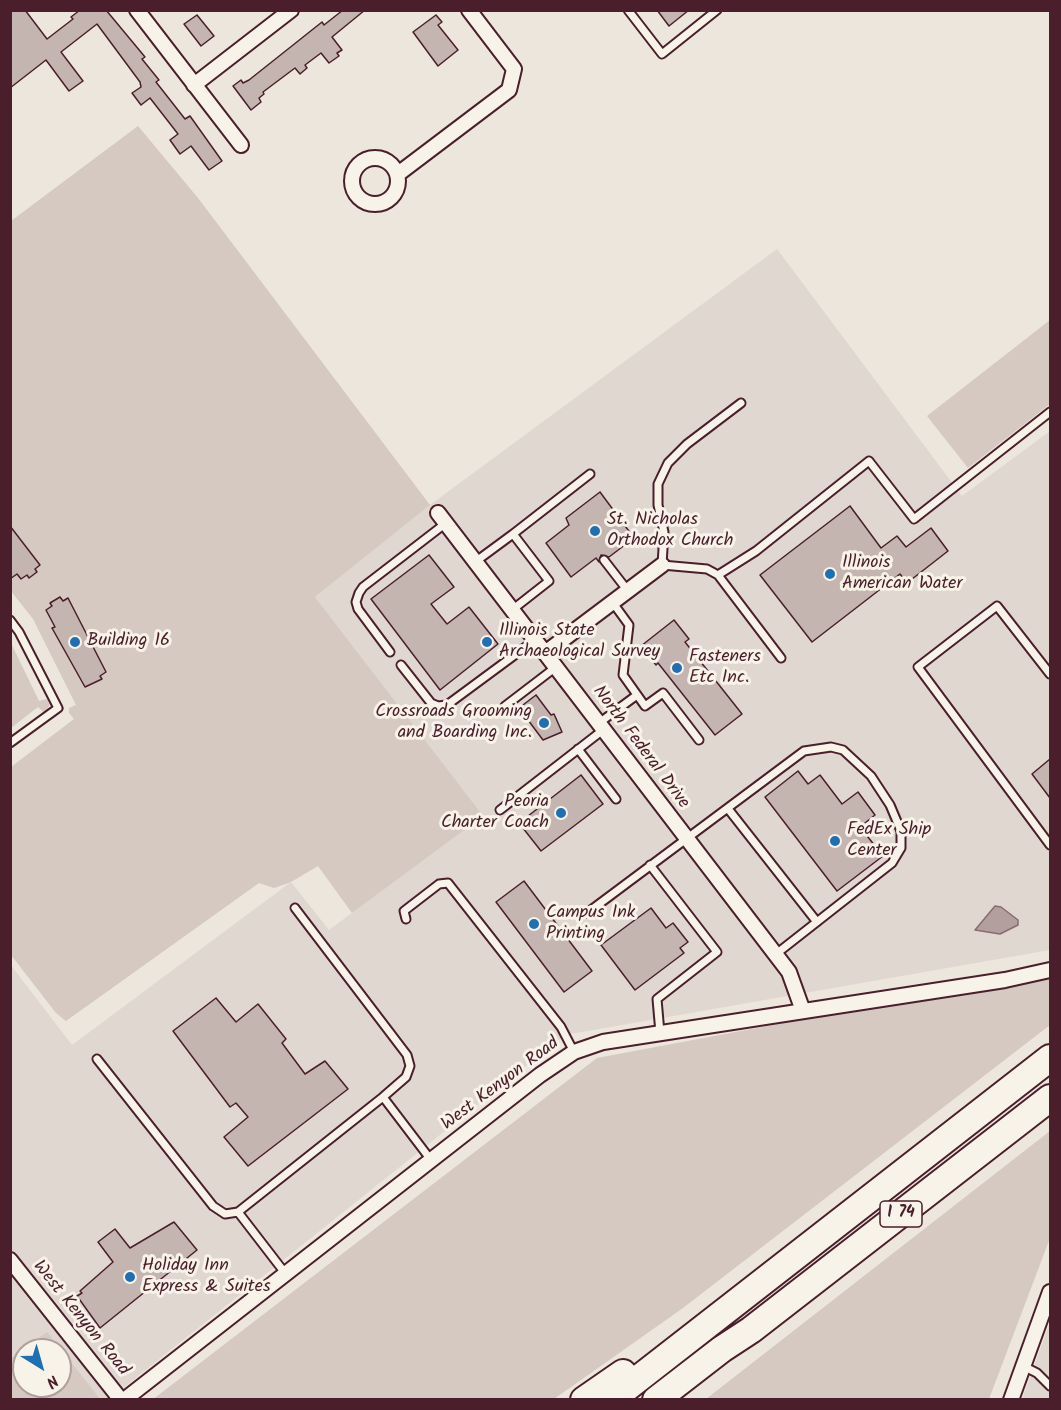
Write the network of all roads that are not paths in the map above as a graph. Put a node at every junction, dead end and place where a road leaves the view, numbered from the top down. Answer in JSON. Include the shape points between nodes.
{"nodes":[{"id":1,"x":136,"y":10,"type":"edge"},
{"id":2,"x":291,"y":10,"type":"edge"},
{"id":3,"x":468,"y":10,"type":"edge"},
{"id":4,"x":628,"y":10,"type":"edge"},
{"id":5,"x":717,"y":10,"type":"edge"},
{"id":6,"x":194,"y":85,"type":"junction"},
{"id":7,"x":241,"y":145,"type":"dead end"},
{"id":8,"x":398,"y":174,"type":"dead end"},
{"id":9,"x":741,"y":403,"type":"dead end"},
{"id":10,"x":1050,"y":412,"type":"edge"},
{"id":11,"x":590,"y":474,"type":"dead end"},
{"id":12,"x":442,"y":518,"type":"joint"},
{"id":13,"x":513,"y":534,"type":"junction"},
{"id":14,"x":604,"y":560,"type":"dead end"},
{"id":15,"x":476,"y":562,"type":"junction"},
{"id":16,"x":662,"y":565,"type":"junction"},
{"id":17,"x":718,"y":575,"type":"junction"},
{"id":18,"x":628,"y":591,"type":"junction"},
{"id":19,"x":613,"y":603,"type":"junction"},
{"id":20,"x":512,"y":610,"type":"junction"},
{"id":21,"x":10,"y":620,"type":"edge"},
{"id":22,"x":535,"y":640,"type":"junction"},
{"id":23,"x":390,"y":652,"type":"dead end"},
{"id":24,"x":545,"y":653,"type":"junction"},
{"id":25,"x":782,"y":658,"type":"dead end"},
{"id":26,"x":401,"y":665,"type":"dead end"},
{"id":27,"x":556,"y":667,"type":"junction"},
{"id":28,"x":1050,"y":674,"type":"edge"},
{"id":29,"x":638,"y":695,"type":"junction"},
{"id":30,"x":505,"y":706,"type":"dead end"},
{"id":31,"x":601,"y":726,"type":"junction"},
{"id":32,"x":699,"y":740,"type":"dead end"},
{"id":33,"x":10,"y":743,"type":"edge"},
{"id":34,"x":579,"y":749,"type":"junction"},
{"id":35,"x":616,"y":799,"type":"dead end"},
{"id":36,"x":500,"y":810,"type":"dead end"},
{"id":37,"x":729,"y":810,"type":"junction"},
{"id":38,"x":686,"y":837,"type":"junction"},
{"id":39,"x":1050,"y":845,"type":"edge"},
{"id":40,"x":650,"y":865,"type":"junction"},
{"id":41,"x":294,"y":908,"type":"dead end"},
{"id":42,"x":587,"y":913,"type":"dead end"},
{"id":43,"x":406,"y":918,"type":"dead end"},
{"id":44,"x":817,"y":922,"type":"junction"},
{"id":45,"x":776,"y":954,"type":"junction"},
{"id":46,"x":1050,"y":970,"type":"edge"},
{"id":47,"x":804,"y":1011,"type":"junction"},
{"id":48,"x":660,"y":1033,"type":"junction"},
{"id":49,"x":574,"y":1052,"type":"junction"},
{"id":50,"x":1050,"y":1058,"type":"edge"},
{"id":51,"x":97,"y":1059,"type":"dead end"},
{"id":52,"x":383,"y":1097,"type":"junction"},
{"id":53,"x":1050,"y":1098,"type":"edge"},
{"id":54,"x":431,"y":1160,"type":"junction"},
{"id":55,"x":238,"y":1212,"type":"junction"},
{"id":56,"x":809,"y":1246,"type":"junction"},
{"id":57,"x":10,"y":1260,"type":"edge"},
{"id":58,"x":285,"y":1273,"type":"junction"},
{"id":59,"x":1050,"y":1292,"type":"edge"},
{"id":60,"x":751,"y":1330,"type":"junction"},
{"id":61,"x":1023,"y":1366,"type":"junction"},
{"id":62,"x":1050,"y":1386,"type":"edge"},
{"id":63,"x":122,"y":1400,"type":"edge"},
{"id":64,"x":584,"y":1400,"type":"edge"},
{"id":65,"x":611,"y":1400,"type":"edge"},
{"id":66,"x":656,"y":1400,"type":"edge"},
{"id":67,"x":674,"y":1400,"type":"edge"},
{"id":68,"x":1011,"y":1400,"type":"edge"}],
"edges":[{"from":1,"to":6,"type":"street"},
{"from":2,"to":6,"type":"street"},
{"from":3,"to":8,"type":"street","via":[[514,69],[509,90]]},
{"from":4,"to":5,"type":"lane","via":[[662,54]]},
{"from":6,"to":7,"type":"street"},
{"from":9,"to":16,"type":"lane","via":[[668,463],[658,484],[664,532]]},
{"from":10,"to":17,"type":"lane","via":[[914,519],[869,461]]},
{"from":11,"to":13,"type":"lane"},
{"from":12,"to":15,"type":"street","name":"North Federal Drive"},
{"from":12,"to":23,"type":"lane","via":[[359,593],[358,609]]},
{"from":13,"to":15,"type":"lane"},
{"from":13,"to":20,"type":"lane","via":[[549,581]]},
{"from":14,"to":18,"type":"lane"},
{"from":15,"to":20,"type":"street","name":"North Federal Drive"},
{"from":16,"to":17,"type":"lane","via":[[707,569]]},
{"from":16,"to":18,"type":"street"},
{"from":17,"to":25,"type":"lane"},
{"from":18,"to":19,"type":"street"},
{"from":19,"to":24,"type":"street"},
{"from":19,"to":29,"type":"lane","via":[[629,625],[623,675]]},
{"from":20,"to":22,"type":"street","name":"North Federal Drive"},
{"from":21,"to":33,"type":"lane","via":[[58,708]]},
{"from":22,"to":24,"type":"street","name":"North Federal Drive"},
{"from":22,"to":26,"type":"lane","via":[[447,705],[432,703]]},
{"from":24,"to":27,"type":"street","name":"North Federal Drive"},
{"from":27,"to":30,"type":"lane"},
{"from":27,"to":31,"type":"street","name":"North Federal Drive"},
{"from":28,"to":39,"type":"lane","via":[[997,606],[918,667]]},
{"from":29,"to":31,"type":"lane"},
{"from":29,"to":32,"type":"lane","via":[[645,706],[663,693]]},
{"from":31,"to":34,"type":"lane"},
{"from":31,"to":38,"type":"street","name":"North Federal Drive"},
{"from":34,"to":35,"type":"lane"},
{"from":34,"to":36,"type":"lane"},
{"from":37,"to":38,"type":"lane"},
{"from":37,"to":44,"type":"lane"},
{"from":37,"to":44,"type":"lane","via":[[804,751],[831,747],[843,750],[872,776],[901,831],[901,848],[892,863]]},
{"from":38,"to":40,"type":"lane"},
{"from":38,"to":45,"type":"street","name":"North Federal Drive"},
{"from":40,"to":42,"type":"lane"},
{"from":40,"to":48,"type":"lane","via":[[717,952],[657,999]]},
{"from":41,"to":52,"type":"lane","via":[[407,1055],[410,1066],[406,1077]]},
{"from":43,"to":49,"type":"lane","via":[[404,910],[439,884],[448,884],[561,1027]]},
{"from":44,"to":45,"type":"lane"},
{"from":45,"to":47,"type":"street","name":"North Federal Drive","via":[[796,985]]},
{"from":46,"to":47,"type":"street","name":"West Kenyon Road"},
{"from":47,"to":48,"type":"street","name":"West Kenyon Road"},
{"from":48,"to":49,"type":"street","name":"West Kenyon Road","via":[[603,1042]]},
{"from":49,"to":54,"type":"street","name":"West Kenyon Road"},
{"from":50,"to":56,"type":"highway","number":"I 74"},
{"from":51,"to":55,"type":"lane","via":[[213,1206],[225,1214]]},
{"from":52,"to":54,"type":"lane"},
{"from":52,"to":55,"type":"lane"},
{"from":53,"to":60,"type":"highway","number":"I 74"},
{"from":54,"to":58,"type":"street","name":"West Kenyon Road"},
{"from":55,"to":58,"type":"lane"},
{"from":56,"to":64,"type":"highway"},
{"from":56,"to":65,"type":"highway","number":"I 74"},
{"from":57,"to":63,"type":"street","name":"West Kenyon Road"},
{"from":58,"to":63,"type":"street","name":"West Kenyon Road"},
{"from":59,"to":61,"type":"street"},
{"from":60,"to":66,"type":"highway","number":"I 74"},
{"from":60,"to":67,"type":"highway","via":[[731,1353]]},
{"from":61,"to":62,"type":"lane"},
{"from":61,"to":68,"type":"street"}]}
